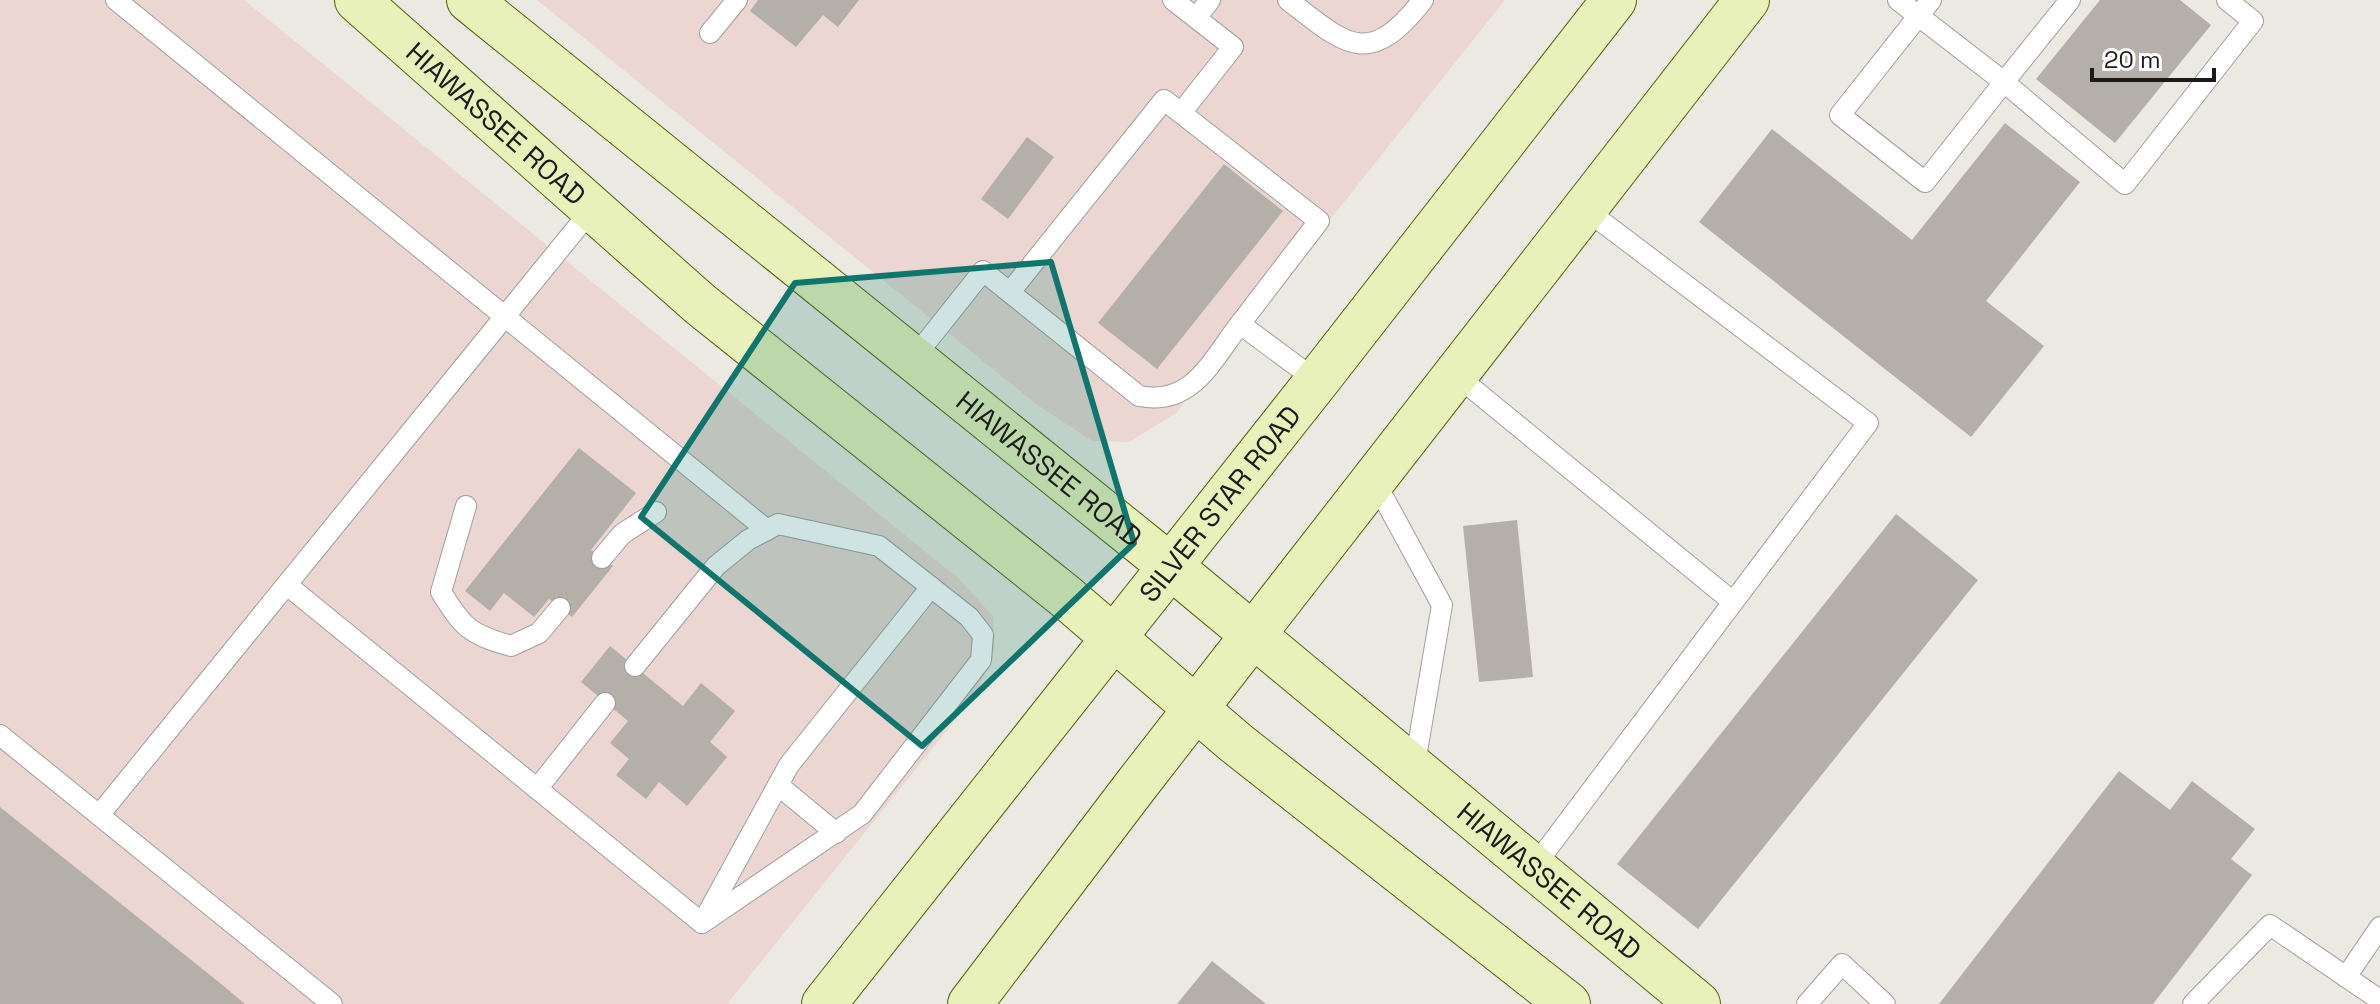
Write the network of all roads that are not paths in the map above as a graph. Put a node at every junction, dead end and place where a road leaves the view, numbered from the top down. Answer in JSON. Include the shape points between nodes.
{"nodes":[{"id":1,"x":116,"y":0,"type":"edge"},
{"id":2,"x":357,"y":0,"type":"edge"},
{"id":3,"x":469,"y":0,"type":"edge"},
{"id":4,"x":737,"y":0,"type":"edge"},
{"id":5,"x":1173,"y":0,"type":"edge"},
{"id":6,"x":1210,"y":0,"type":"edge"},
{"id":7,"x":1288,"y":0,"type":"edge"},
{"id":8,"x":1423,"y":0,"type":"edge"},
{"id":9,"x":1614,"y":0,"type":"edge"},
{"id":10,"x":1747,"y":0,"type":"edge"},
{"id":11,"x":1898,"y":0,"type":"edge"},
{"id":12,"x":2070,"y":0,"type":"edge"},
{"id":13,"x":2227,"y":0,"type":"edge"},
{"id":14,"x":1924,"y":8,"type":"edge"},
{"id":15,"x":1196,"y":18,"type":"junction"},
{"id":16,"x":710,"y":33,"type":"dead end"},
{"id":17,"x":2004,"y":82,"type":"junction"},
{"id":18,"x":1181,"y":113,"type":"junction"},
{"id":19,"x":593,"y":208,"type":"junction"},
{"id":20,"x":1585,"y":209,"type":"junction"},
{"id":21,"x":1010,"y":292,"type":"junction"},
{"id":22,"x":505,"y":316,"type":"junction"},
{"id":23,"x":1240,"y":324,"type":"junction"},
{"id":24,"x":913,"y":359,"type":"junction"},
{"id":25,"x":1456,"y":375,"type":"junction"},
{"id":26,"x":1317,"y":381,"type":"junction"},
{"id":27,"x":1374,"y":480,"type":"junction"},
{"id":28,"x":466,"y":506,"type":"dead end"},
{"id":29,"x":656,"y":512,"type":"dead end"},
{"id":30,"x":767,"y":530,"type":"junction"},
{"id":31,"x":602,"y":558,"type":"dead end"},
{"id":32,"x":1170,"y":566,"type":"junction"},
{"id":33,"x":287,"y":585,"type":"junction"},
{"id":34,"x":931,"y":587,"type":"junction"},
{"id":35,"x":1733,"y":602,"type":"junction"},
{"id":36,"x":560,"y":608,"type":"dead end"},
{"id":37,"x":1253,"y":635,"type":"junction"},
{"id":38,"x":1115,"y":637,"type":"junction"},
{"id":39,"x":635,"y":666,"type":"dead end"},
{"id":40,"x":605,"y":703,"type":"dead end"},
{"id":41,"x":1195,"y":709,"type":"junction"},
{"id":42,"x":0,"y":735,"type":"edge"},
{"id":43,"x":1414,"y":769,"type":"junction"},
{"id":44,"x":778,"y":785,"type":"junction"},
{"id":45,"x":537,"y":789,"type":"junction"},
{"id":46,"x":100,"y":814,"type":"junction"},
{"id":47,"x":836,"y":833,"type":"junction"},
{"id":48,"x":1533,"y":868,"type":"junction"},
{"id":49,"x":702,"y":923,"type":"junction"},
{"id":50,"x":2380,"y":927,"type":"edge"},
{"id":51,"x":2346,"y":977,"type":"junction"},
{"id":52,"x":2380,"y":1000,"type":"edge"},
{"id":53,"x":332,"y":1004,"type":"edge"},
{"id":54,"x":824,"y":1004,"type":"edge"},
{"id":55,"x":970,"y":1004,"type":"edge"},
{"id":56,"x":1568,"y":1004,"type":"edge"},
{"id":57,"x":1698,"y":1004,"type":"edge"},
{"id":58,"x":1807,"y":1004,"type":"edge"},
{"id":59,"x":1885,"y":1004,"type":"edge"},
{"id":60,"x":2193,"y":1004,"type":"edge"}],
"edges":[{"from":1,"to":22,"type":"lane"},
{"from":2,"to":19,"type":"main road","name":"HIAWASSEE ROAD"},
{"from":3,"to":24,"type":"main road","name":"HIAWASSEE ROAD"},
{"from":4,"to":16,"type":"lane"},
{"from":5,"to":15,"type":"lane"},
{"from":6,"to":15,"type":"lane"},
{"from":7,"to":8,"type":"lane","via":[[1332,34],[1361,43],[1388,37]]},
{"from":9,"to":26,"type":"main road","name":"SILVER STAR ROAD"},
{"from":10,"to":20,"type":"main road"},
{"from":11,"to":14,"type":"lane"},
{"from":12,"to":17,"type":"lane"},
{"from":13,"to":17,"type":"lane","via":[[2253,21],[2125,184]]},
{"from":14,"to":17,"type":"lane"},
{"from":14,"to":17,"type":"lane","via":[[1840,115],[1925,182]]},
{"from":15,"to":18,"type":"lane","via":[[1233,47]]},
{"from":18,"to":21,"type":"lane","via":[[1164,100]]},
{"from":18,"to":23,"type":"lane","via":[[1319,221]]},
{"from":19,"to":22,"type":"lane"},
{"from":19,"to":38,"type":"main road","name":"HIAWASSEE ROAD","via":[[700,304]]},
{"from":20,"to":25,"type":"main road"},
{"from":20,"to":35,"type":"lane","via":[[1868,423]]},
{"from":21,"to":23,"type":"lane","via":[[1139,396],[1153,399],[1172,397],[1194,383]]},
{"from":21,"to":24,"type":"lane","via":[[983,271]]},
{"from":22,"to":30,"type":"lane"},
{"from":22,"to":33,"type":"lane"},
{"from":23,"to":26,"type":"lane"},
{"from":24,"to":32,"type":"main road","name":"HIAWASSEE ROAD"},
{"from":25,"to":27,"type":"main road"},
{"from":25,"to":35,"type":"lane"},
{"from":26,"to":32,"type":"main road","name":"SILVER STAR ROAD"},
{"from":27,"to":37,"type":"main road"},
{"from":27,"to":43,"type":"lane","via":[[1442,605]]},
{"from":28,"to":36,"type":"lane","via":[[441,592],[458,619],[477,636],[511,646],[539,633]]},
{"from":29,"to":31,"type":"lane","via":[[622,534]]},
{"from":30,"to":34,"type":"lane","via":[[778,524],[879,546]]},
{"from":30,"to":39,"type":"lane","via":[[716,566]]},
{"from":32,"to":37,"type":"main road","name":"HIAWASSEE ROAD"},
{"from":32,"to":38,"type":"main road","name":"SILVER STAR ROAD"},
{"from":33,"to":45,"type":"lane"},
{"from":33,"to":46,"type":"lane"},
{"from":34,"to":44,"type":"lane"},
{"from":34,"to":47,"type":"lane","via":[[983,635],[981,660],[862,814]]},
{"from":35,"to":48,"type":"lane"},
{"from":37,"to":41,"type":"main road"},
{"from":37,"to":43,"type":"main road","name":"HIAWASSEE ROAD"},
{"from":38,"to":41,"type":"main road","name":"HIAWASSEE ROAD"},
{"from":38,"to":54,"type":"main road","name":"SILVER STAR ROAD"},
{"from":40,"to":45,"type":"lane"},
{"from":41,"to":55,"type":"main road"},
{"from":41,"to":56,"type":"main road","name":"HIAWASSEE ROAD"},
{"from":42,"to":46,"type":"lane"},
{"from":43,"to":48,"type":"main road","name":"HIAWASSEE ROAD"},
{"from":44,"to":47,"type":"lane"},
{"from":44,"to":49,"type":"lane"},
{"from":45,"to":49,"type":"lane"},
{"from":46,"to":53,"type":"lane"},
{"from":47,"to":49,"type":"lane"},
{"from":48,"to":57,"type":"main road","name":"HIAWASSEE ROAD"},
{"from":50,"to":51,"type":"lane"},
{"from":51,"to":52,"type":"lane"},
{"from":51,"to":60,"type":"lane","via":[[2270,925]]},
{"from":58,"to":59,"type":"lane","via":[[1842,964]]}]}
